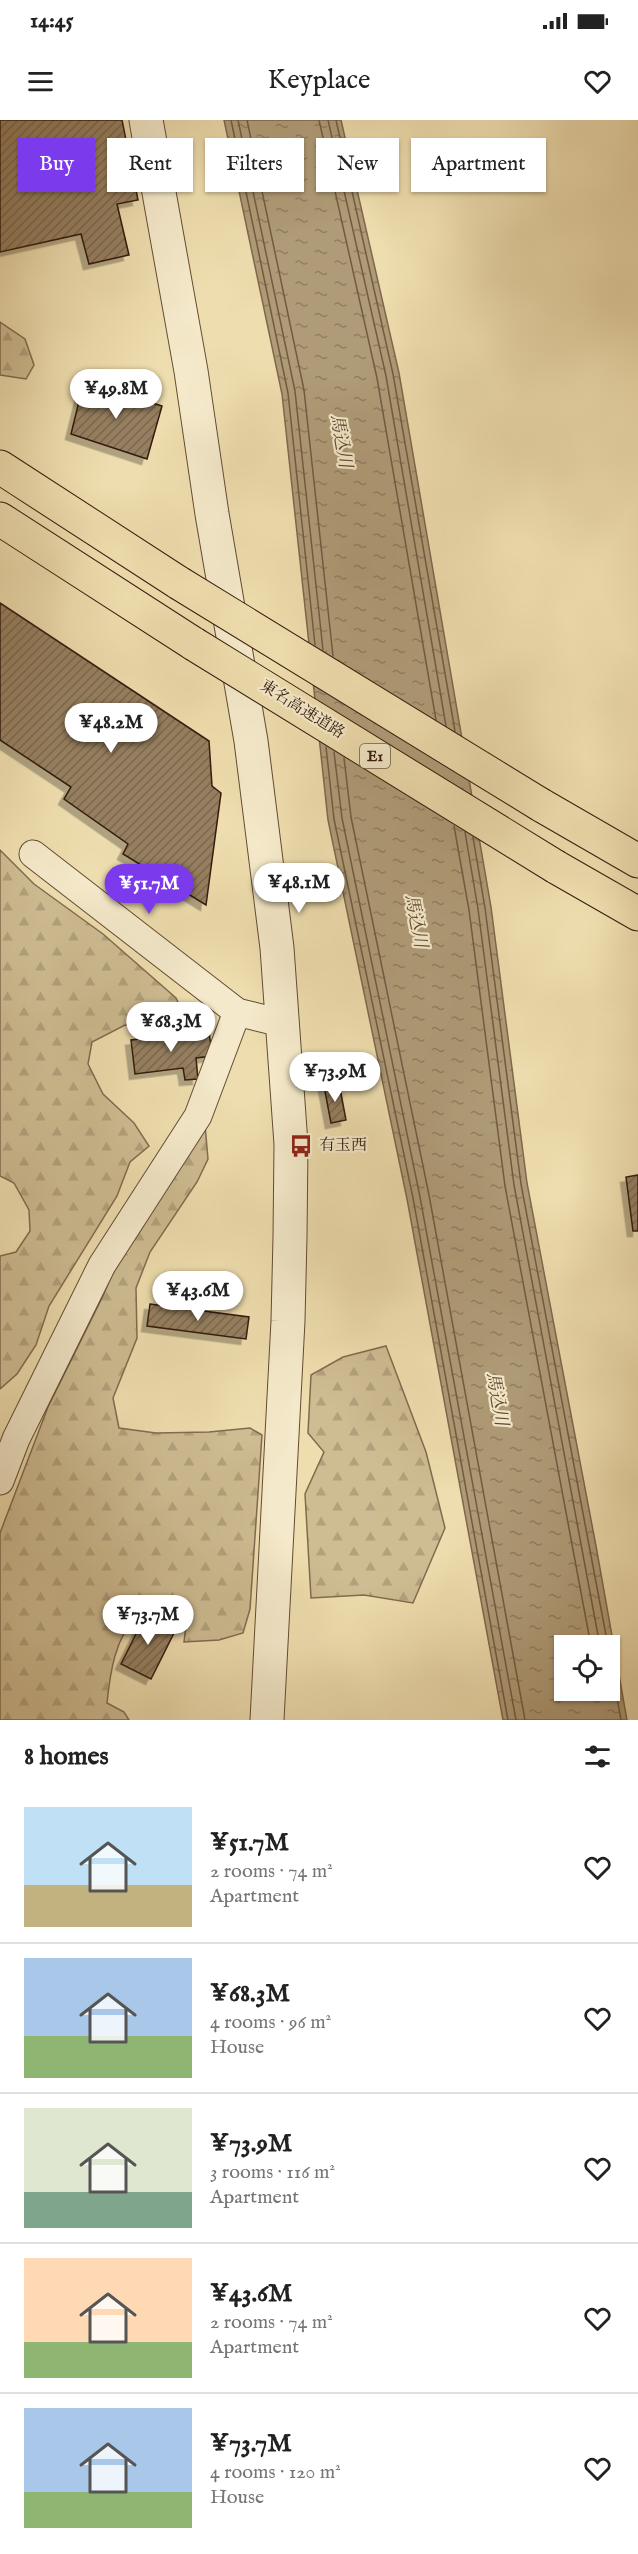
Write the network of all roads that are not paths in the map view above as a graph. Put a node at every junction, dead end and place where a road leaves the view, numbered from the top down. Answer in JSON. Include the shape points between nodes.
{"nodes":[{"id":1,"x":146,"y":120,"type":"edge"},
{"id":2,"x":0,"y":467,"type":"edge"},
{"id":3,"x":0,"y":519,"type":"edge"},
{"id":4,"x":33,"y":854,"type":"dead end"},
{"id":5,"x":638,"y":861,"type":"edge"},
{"id":6,"x":638,"y":914,"type":"edge"},
{"id":7,"x":237,"y":1012,"type":"junction"},
{"id":8,"x":281,"y":1023,"type":"junction"},
{"id":9,"x":0,"y":1481,"type":"edge"},
{"id":10,"x":267,"y":1720,"type":"edge"}],
"edges":[{"from":1,"to":8,"type":"street","via":[[251,741],[277,948]]},
{"from":2,"to":5,"type":"highway","bridge":true,"via":[[179,583]]},
{"from":3,"to":6,"type":"highway","name":"東名高速道路","number":"E1","bridge":true,"via":[[194,644]]},
{"from":4,"to":7,"type":"street"},
{"from":7,"to":8,"type":"street"},
{"from":7,"to":9,"type":"street","via":[[198,1116],[102,1265],[16,1439]]},
{"from":8,"to":10,"type":"street","via":[[291,1144],[289,1269]]}]}
